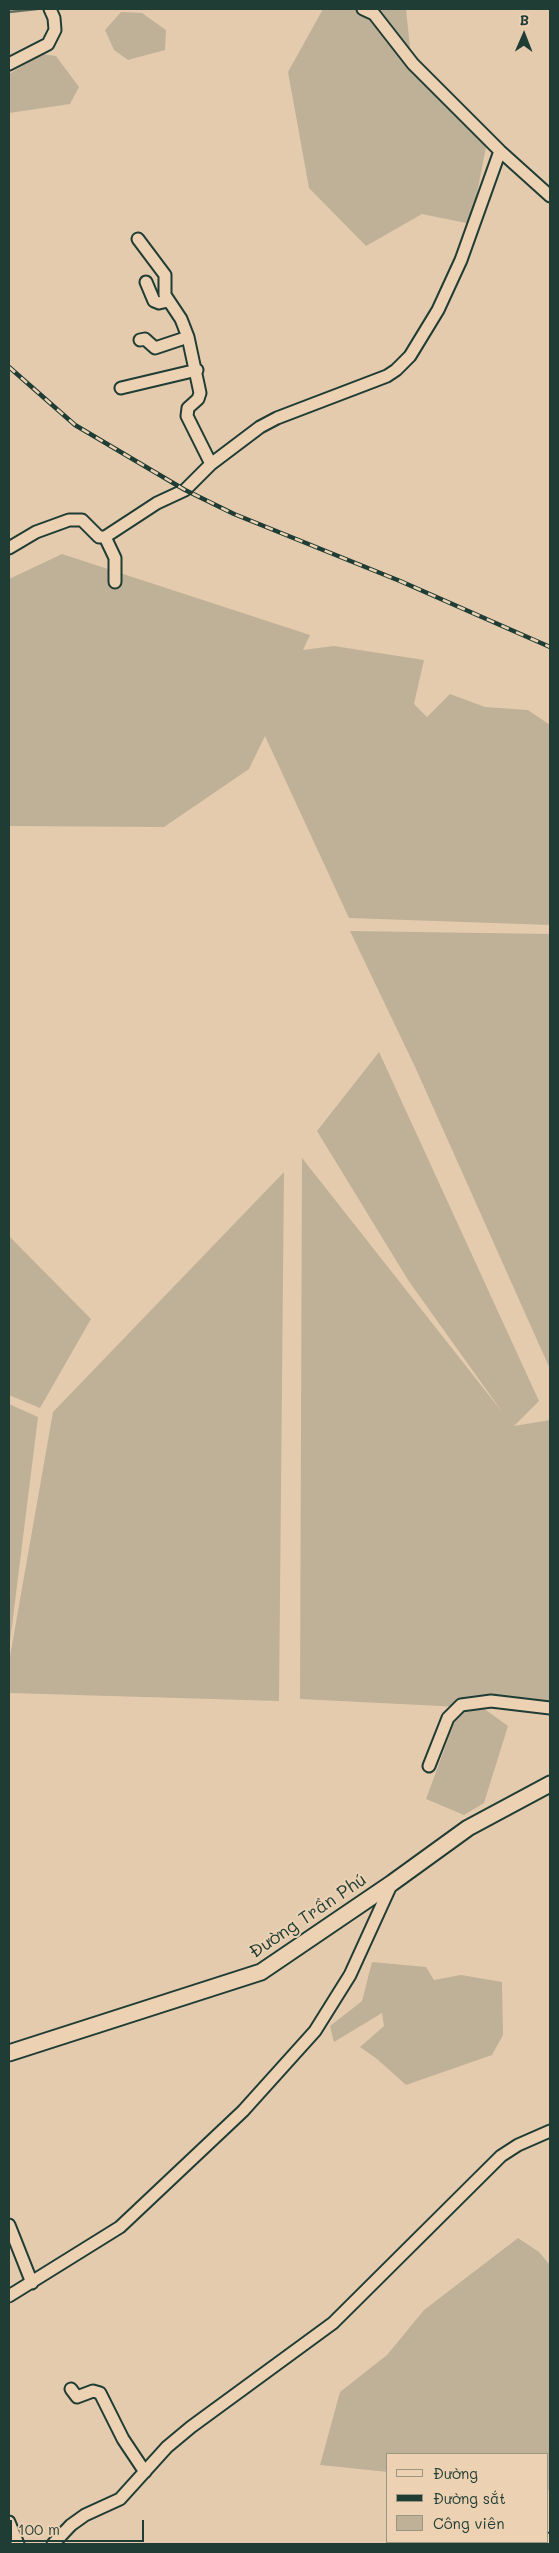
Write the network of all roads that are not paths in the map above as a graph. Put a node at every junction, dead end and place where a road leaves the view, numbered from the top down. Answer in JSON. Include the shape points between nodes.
{"nodes":[{"id":1,"x":50,"y":9,"type":"edge"},
{"id":2,"x":363,"y":9,"type":"edge"},
{"id":3,"x":9,"y":64,"type":"edge"},
{"id":4,"x":500,"y":151,"type":"junction"},
{"id":5,"x":550,"y":196,"type":"edge"},
{"id":6,"x":138,"y":239,"type":"dead end"},
{"id":7,"x":146,"y":282,"type":"dead end"},
{"id":8,"x":168,"y":301,"type":"junction"},
{"id":9,"x":188,"y":337,"type":"junction"},
{"id":10,"x":140,"y":340,"type":"dead end"},
{"id":11,"x":197,"y":370,"type":"junction"},
{"id":12,"x":121,"y":388,"type":"dead end"},
{"id":13,"x":211,"y":464,"type":"junction"},
{"id":14,"x":105,"y":537,"type":"junction"},
{"id":15,"x":9,"y":548,"type":"edge"},
{"id":16,"x":115,"y":582,"type":"dead end"},
{"id":17,"x":550,"y":1708,"type":"edge"},
{"id":18,"x":429,"y":1766,"type":"dead end"},
{"id":19,"x":550,"y":1784,"type":"edge"},
{"id":20,"x":392,"y":1883,"type":"junction"},
{"id":21,"x":9,"y":2053,"type":"edge"},
{"id":22,"x":550,"y":2131,"type":"edge"},
{"id":23,"x":9,"y":2225,"type":"edge"},
{"id":24,"x":32,"y":2283,"type":"junction"},
{"id":25,"x":9,"y":2296,"type":"edge"},
{"id":26,"x":71,"y":2389,"type":"dead end"},
{"id":27,"x":146,"y":2472,"type":"junction"},
{"id":28,"x":9,"y":2522,"type":"edge"},
{"id":29,"x":18,"y":2544,"type":"edge"},
{"id":30,"x":53,"y":2544,"type":"edge"}],
"edges":[{"from":1,"to":3,"type":"street","via":[[55,30],[48,44]]},
{"from":2,"to":4,"type":"street","via":[[374,14],[413,64]]},
{"from":4,"to":5,"type":"street"},
{"from":4,"to":13,"type":"street","via":[[460,260],[438,310],[410,356],[388,376],[260,427]]},
{"from":6,"to":8,"type":"street","via":[[165,275],[164,291]]},
{"from":7,"to":8,"type":"street","via":[[154,301]]},
{"from":8,"to":9,"type":"street","via":[[181,319]]},
{"from":9,"to":10,"type":"street","via":[[155,348],[145,339]]},
{"from":9,"to":11,"type":"street"},
{"from":11,"to":12,"type":"street"},
{"from":11,"to":13,"type":"street","via":[[200,393],[188,408],[187,416]]},
{"from":13,"to":14,"type":"street","via":[[185,490],[157,503]]},
{"from":14,"to":15,"type":"street","via":[[99,537],[82,520],[69,520],[36,532]]},
{"from":14,"to":16,"type":"street","via":[[115,558]]},
{"from":17,"to":18,"type":"street","via":[[491,1701],[461,1705],[448,1718]]},
{"from":19,"to":20,"type":"main road","name":"Đường Trần Phú","via":[[468,1828]]},
{"from":20,"to":21,"type":"main road","name":"Đường Trần Phú","via":[[262,1972]]},
{"from":20,"to":24,"type":"street","via":[[350,1975],[315,2031],[243,2111],[120,2227]]},
{"from":22,"to":27,"type":"street","via":[[501,2156],[333,2323],[191,2426]]},
{"from":23,"to":24,"type":"street"},
{"from":24,"to":25,"type":"street"},
{"from":26,"to":27,"type":"street","via":[[77,2396],[93,2391],[100,2393],[123,2439]]},
{"from":27,"to":30,"type":"street","via":[[120,2499],[85,2515]]},
{"from":28,"to":29,"type":"street"}]}
